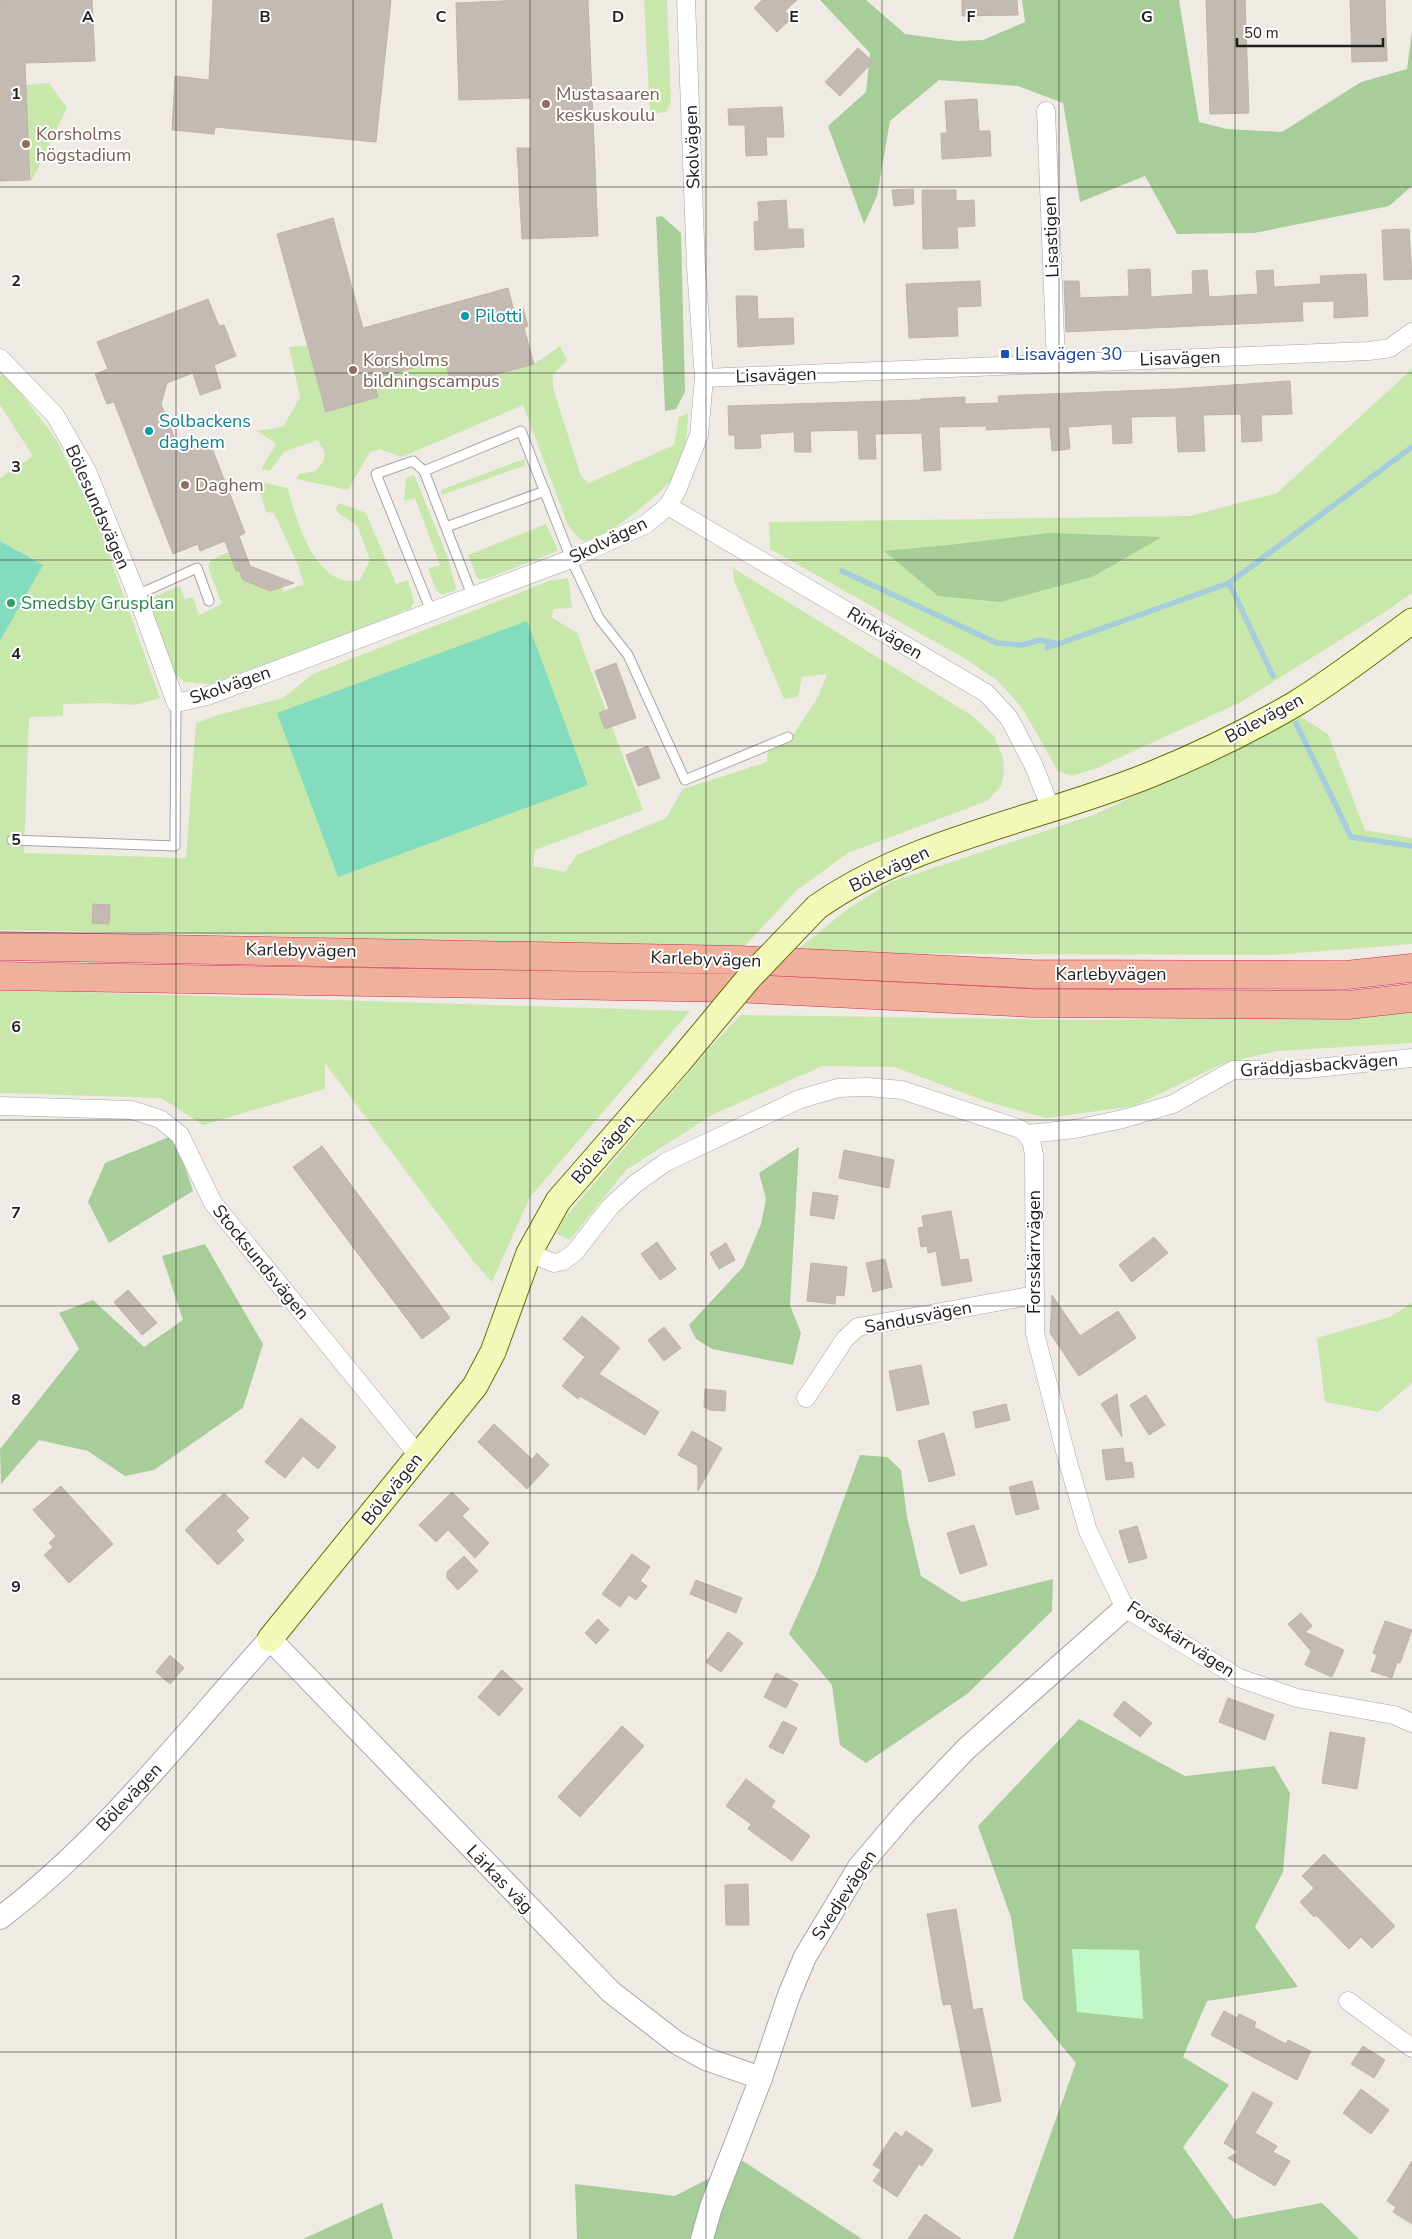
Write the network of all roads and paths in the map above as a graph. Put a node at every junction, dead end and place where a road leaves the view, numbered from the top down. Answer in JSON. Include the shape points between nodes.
{"nodes":[{"id":1,"x":686,"y":0,"type":"edge"},
{"id":2,"x":1046,"y":111,"type":"dead end"},
{"id":3,"x":1412,"y":332,"type":"edge"},
{"id":4,"x":0,"y":358,"type":"edge"},
{"id":5,"x":1056,"y":363,"type":"junction"},
{"id":6,"x":704,"y":378,"type":"junction"},
{"id":7,"x":424,"y":471,"type":"junction"},
{"id":8,"x":545,"y":491,"type":"junction"},
{"id":9,"x":668,"y":506,"type":"junction"},
{"id":10,"x":446,"y":527,"type":"junction"},
{"id":11,"x":571,"y":559,"type":"junction"},
{"id":12,"x":137,"y":595,"type":"junction"},
{"id":13,"x":472,"y":595,"type":"junction"},
{"id":14,"x":209,"y":601,"type":"dead end"},
{"id":15,"x":431,"y":611,"type":"junction"},
{"id":16,"x":1412,"y":621,"type":"edge"},
{"id":17,"x":176,"y":703,"type":"junction"},
{"id":18,"x":788,"y":737,"type":"dead end"},
{"id":19,"x":1051,"y":809,"type":"junction"},
{"id":20,"x":12,"y":840,"type":"dead end"},
{"id":21,"x":0,"y":946,"type":"edge"},
{"id":22,"x":1412,"y":968,"type":"edge"},
{"id":23,"x":0,"y":976,"type":"edge"},
{"id":24,"x":1412,"y":998,"type":"edge"},
{"id":25,"x":1412,"y":1058,"type":"edge"},
{"id":26,"x":0,"y":1106,"type":"edge"},
{"id":27,"x":1028,"y":1134,"type":"junction"},
{"id":28,"x":529,"y":1253,"type":"junction"},
{"id":29,"x":1035,"y":1295,"type":"junction"},
{"id":30,"x":806,"y":1398,"type":"dead end"},
{"id":31,"x":418,"y":1455,"type":"junction"},
{"id":32,"x":1125,"y":1608,"type":"junction"},
{"id":33,"x":270,"y":1639,"type":"junction"},
{"id":34,"x":1412,"y":1722,"type":"edge"},
{"id":35,"x":0,"y":1918,"type":"edge"},
{"id":36,"x":1348,"y":2001,"type":"dead end"},
{"id":37,"x":1412,"y":2048,"type":"edge"},
{"id":38,"x":761,"y":2078,"type":"junction"},
{"id":39,"x":702,"y":2239,"type":"edge"}],
"edges":[{"from":1,"to":6,"type":"street","name":"Skolvägen","via":[[696,267]]},
{"from":2,"to":5,"type":"street","name":"Lisastigen"},
{"from":3,"to":5,"type":"street","name":"Lisavägen","via":[[1390,348],[1369,351]]},
{"from":4,"to":12,"type":"street","name":"Bölesundsvägen","via":[[55,415],[86,471]]},
{"from":5,"to":6,"type":"street","name":"Lisavägen"},
{"from":6,"to":9,"type":"street","name":"Skolvägen","via":[[699,435]]},
{"from":7,"to":8,"type":"lane","via":[[521,431]]},
{"from":7,"to":10,"type":"lane"},
{"from":7,"to":15,"type":"lane","via":[[413,461],[376,474]]},
{"from":8,"to":10,"type":"lane"},
{"from":8,"to":11,"type":"lane"},
{"from":9,"to":11,"type":"street","name":"Skolvägen","via":[[646,524]]},
{"from":9,"to":19,"type":"street","name":"Rinkvägen","via":[[986,693],[1010,718]]},
{"from":10,"to":13,"type":"lane"},
{"from":11,"to":13,"type":"street","name":"Skolvägen"},
{"from":11,"to":18,"type":"lane","via":[[599,618],[628,655],[685,780]]},
{"from":12,"to":14,"type":"lane","via":[[197,568]]},
{"from":12,"to":17,"type":"street","name":"Bölesundsvägen"},
{"from":13,"to":15,"type":"street","name":"Skolvägen"},
{"from":15,"to":17,"type":"street","name":"Skolvägen","via":[[207,696]]},
{"from":16,"to":19,"type":"main road","name":"Bölevägen","via":[[1294,704],[1247,729],[1152,774]]},
{"from":17,"to":20,"type":"lane","via":[[175,846]]},
{"from":19,"to":28,"type":"main road","name":"Bölevägen","bridge":true,"via":[[934,848],[838,892],[817,907],[748,980],[558,1201]]},
{"from":21,"to":22,"type":"highway","name":"Karlebyvägen","via":[[740,960],[1032,974],[1346,975]]},
{"from":23,"to":24,"type":"highway","name":"Karlebyvägen","via":[[733,988],[1032,1003],[1348,1005]]},
{"from":25,"to":27,"type":"street","name":"Gräddjasbackvägen","via":[[1307,1069],[1233,1070],[1173,1104],[1094,1125]]},
{"from":26,"to":31,"type":"street","name":"Stocksundsvägen","via":[[132,1110],[160,1119],[180,1135],[213,1203]]},
{"from":27,"to":28,"type":"street","via":[[902,1090],[838,1088],[800,1100],[666,1162],[610,1207],[575,1252],[563,1261],[554,1263]]},
{"from":27,"to":29,"type":"street","name":"Forsskärrvägen","via":[[1034,1155]]},
{"from":28,"to":31,"type":"main road","name":"Bölevägen","via":[[493,1352],[475,1386]]},
{"from":29,"to":30,"type":"street","name":"Sandusvägen","via":[[858,1327],[845,1339]]},
{"from":29,"to":32,"type":"street","name":"Forsskärrvägen","via":[[1034,1333],[1068,1463],[1088,1531]]},
{"from":31,"to":33,"type":"main road","name":"Bölevägen"},
{"from":32,"to":34,"type":"street","name":"Forsskärrvägen","via":[[1239,1678],[1297,1698],[1394,1715]]},
{"from":32,"to":38,"type":"street","name":"Svedjevägen","via":[[966,1750],[859,1867],[805,1957]]},
{"from":33,"to":35,"type":"street","name":"Bölevägen","via":[[131,1798],[72,1856]]},
{"from":33,"to":38,"type":"street","name":"Lärkas väg","via":[[611,1992],[677,2043],[706,2059]]},
{"from":36,"to":37,"type":"street"},
{"from":38,"to":39,"type":"street","name":"Svedjevägen","via":[[711,2206]]}]}
